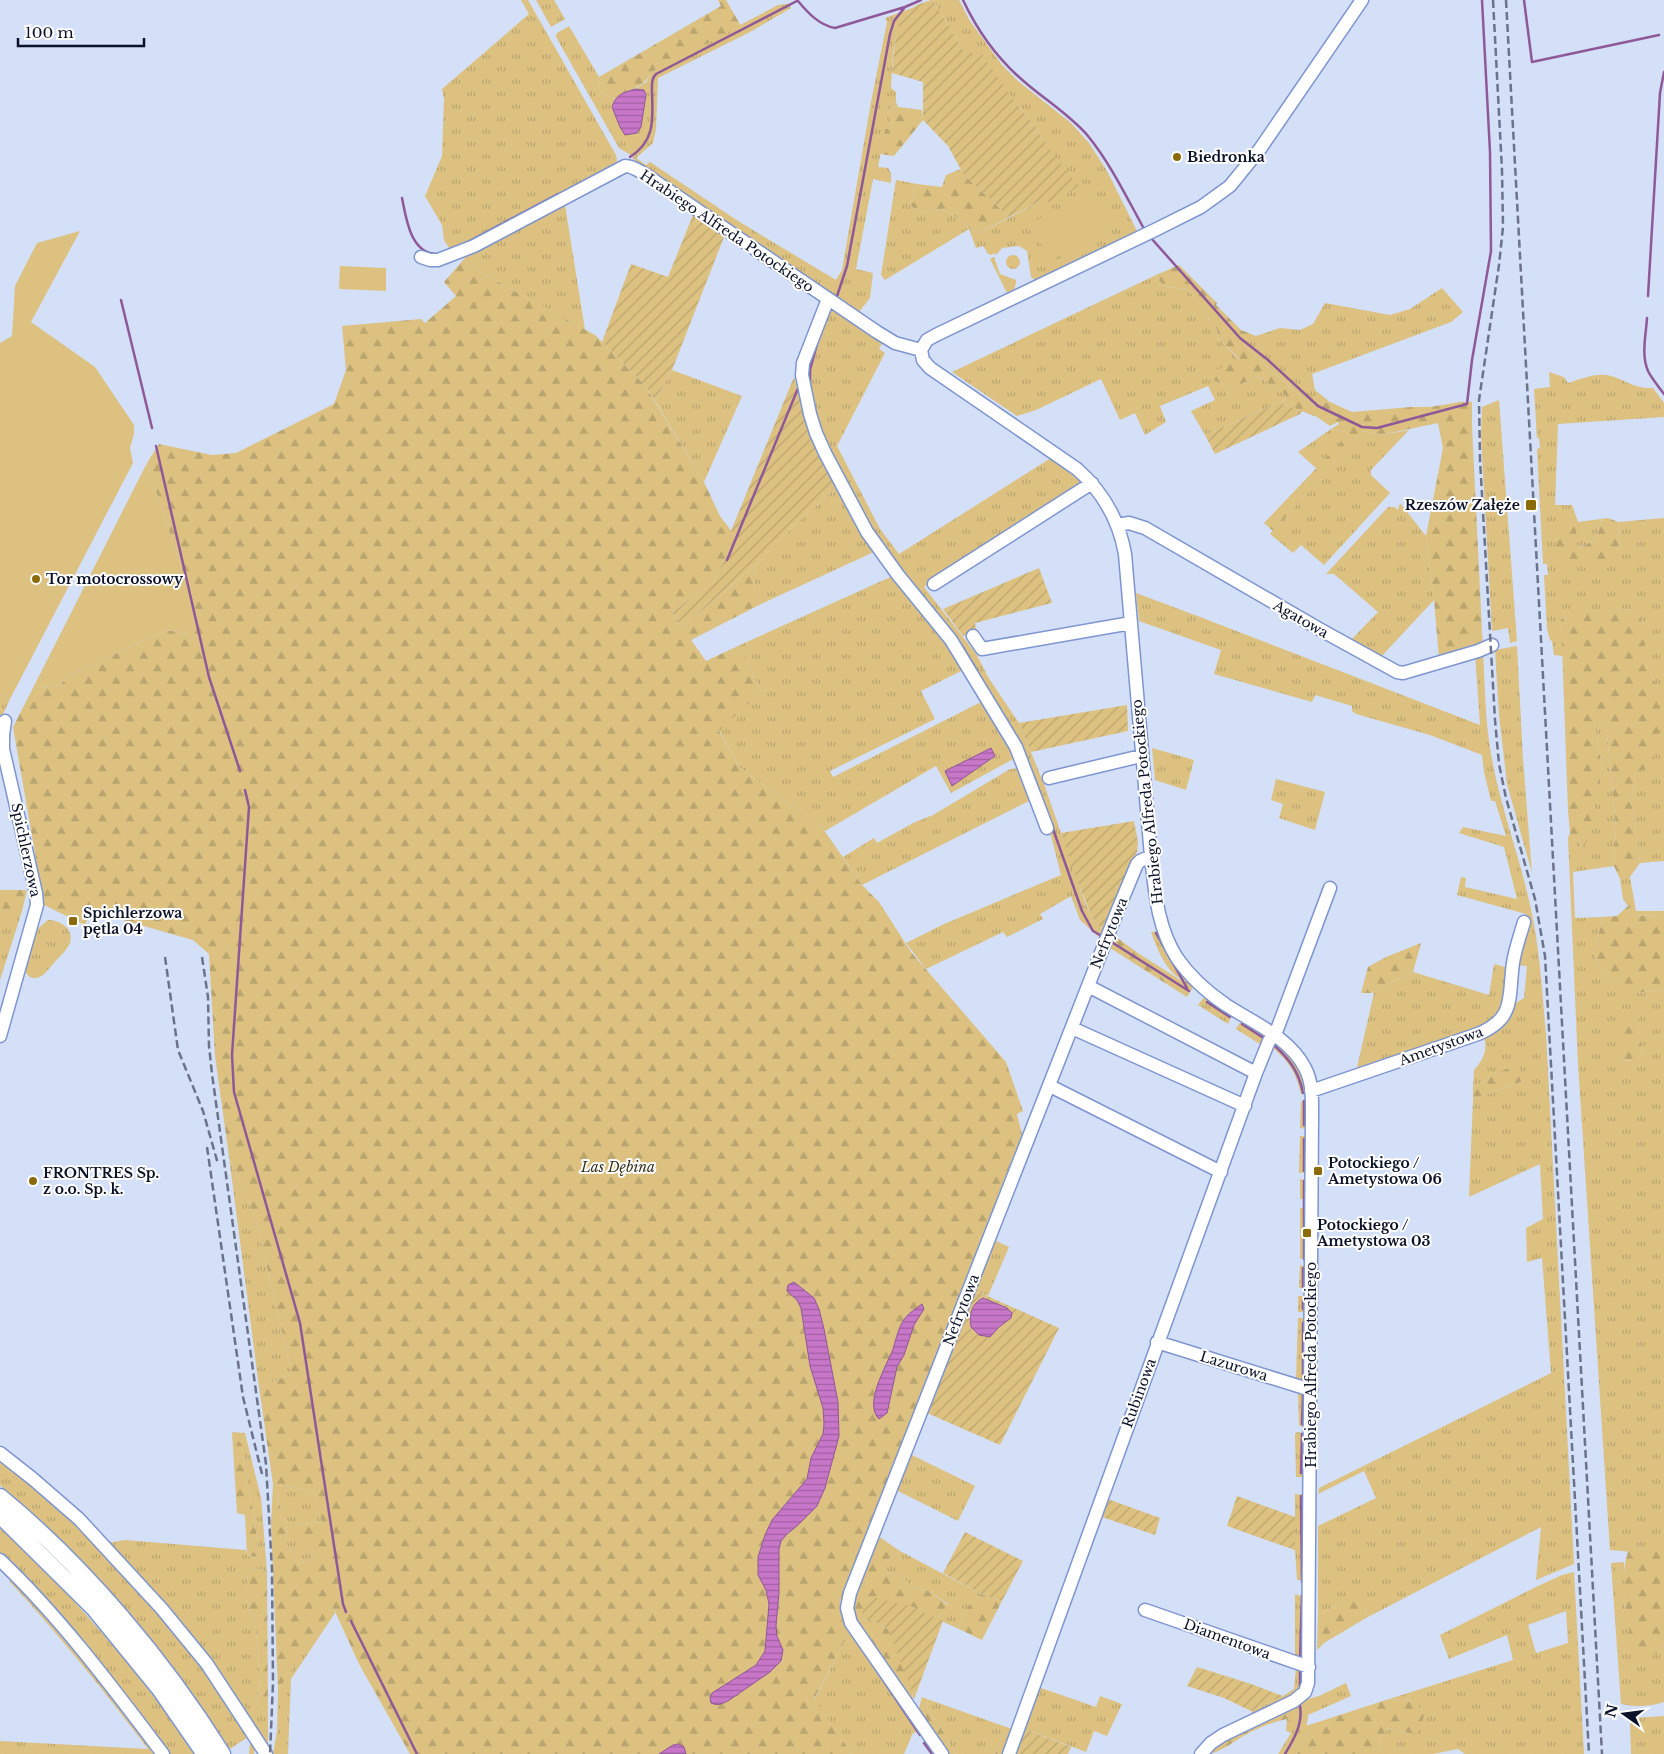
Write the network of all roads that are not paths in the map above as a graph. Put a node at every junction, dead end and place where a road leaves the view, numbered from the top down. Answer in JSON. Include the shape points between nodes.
{"nodes":[{"id":1,"x":1362,"y":0,"type":"edge"},
{"id":2,"x":421,"y":257,"type":"dead end"},
{"id":3,"x":828,"y":299,"type":"junction"},
{"id":4,"x":921,"y":350,"type":"junction"},
{"id":5,"x":1092,"y":483,"type":"junction"},
{"id":6,"x":1117,"y":525,"type":"junction"},
{"id":7,"x":934,"y":584,"type":"dead end"},
{"id":8,"x":1130,"y":623,"type":"junction"},
{"id":9,"x":973,"y":636,"type":"dead end"},
{"id":10,"x":1492,"y":645,"type":"dead end"},
{"id":11,"x":5,"y":721,"type":"dead end"},
{"id":12,"x":1141,"y":756,"type":"junction"},
{"id":13,"x":1049,"y":778,"type":"dead end"},
{"id":14,"x":1046,"y":828,"type":"dead end"},
{"id":15,"x":1151,"y":856,"type":"junction"},
{"id":16,"x":1330,"y":888,"type":"dead end"},
{"id":17,"x":1524,"y":922,"type":"dead end"},
{"id":18,"x":1088,"y":986,"type":"junction"},
{"id":19,"x":1072,"y":1028,"type":"junction"},
{"id":20,"x":1275,"y":1035,"type":"junction"},
{"id":21,"x":0,"y":1036,"type":"edge"},
{"id":22,"x":1256,"y":1073,"type":"junction"},
{"id":23,"x":1050,"y":1086,"type":"junction"},
{"id":24,"x":1311,"y":1091,"type":"junction"},
{"id":25,"x":1245,"y":1106,"type":"junction"},
{"id":26,"x":1221,"y":1172,"type":"junction"},
{"id":27,"x":1157,"y":1342,"type":"junction"},
{"id":28,"x":1310,"y":1390,"type":"junction"},
{"id":29,"x":0,"y":1453,"type":"edge"},
{"id":30,"x":0,"y":1497,"type":"edge"},
{"id":31,"x":0,"y":1515,"type":"edge"},
{"id":32,"x":0,"y":1560,"type":"edge"},
{"id":33,"x":1145,"y":1610,"type":"dead end"},
{"id":34,"x":1309,"y":1667,"type":"junction"},
{"id":35,"x":261,"y":1752,"type":"edge"},
{"id":36,"x":163,"y":1754,"type":"edge"},
{"id":37,"x":205,"y":1754,"type":"edge"},
{"id":38,"x":222,"y":1754,"type":"edge"},
{"id":39,"x":942,"y":1754,"type":"edge"},
{"id":40,"x":1009,"y":1754,"type":"edge"},
{"id":41,"x":1201,"y":1754,"type":"edge"}],
"edges":[{"from":1,"to":4,"type":"street","via":[[1260,149],[1230,186],[1201,207],[936,335],[927,340]]},
{"from":2,"to":3,"type":"street","name":"Hrabiego Alfreda Potockiego","via":[[438,260],[474,246],[628,166]]},
{"from":3,"to":4,"type":"street","name":"Hrabiego Alfreda Potockiego","via":[[895,343]]},
{"from":3,"to":14,"type":"street","via":[[803,363],[804,390],[816,433],[867,532],[951,640],[1016,747]]},
{"from":4,"to":5,"type":"street","name":"Hrabiego Alfreda Potockiego","via":[[923,360],[930,368],[1063,458]]},
{"from":5,"to":6,"type":"street","name":"Hrabiego Alfreda Potockiego"},
{"from":5,"to":7,"type":"street"},
{"from":6,"to":8,"type":"street","name":"Hrabiego Alfreda Potockiego","via":[[1125,554]]},
{"from":6,"to":10,"type":"street","name":"Agatowa","via":[[1129,522],[1145,528],[1397,672],[1410,671]]},
{"from":8,"to":9,"type":"street","via":[[982,649]]},
{"from":8,"to":12,"type":"street","name":"Hrabiego Alfreda Potockiego"},
{"from":11,"to":21,"type":"street","name":"Spichlerzowa","via":[[3,749],[37,905]]},
{"from":12,"to":13,"type":"street"},
{"from":12,"to":15,"type":"street","name":"Hrabiego Alfreda Potockiego"},
{"from":15,"to":18,"type":"street","name":"Nefrytowa","via":[[1137,864]]},
{"from":15,"to":20,"type":"street","name":"Hrabiego Alfreda Potockiego","via":[[1159,915],[1170,947],[1178,959],[1206,990]]},
{"from":16,"to":20,"type":"street","name":"Rubinowa"},
{"from":17,"to":24,"type":"street","name":"Ametystowa","via":[[1513,962],[1507,1009],[1497,1024],[1478,1034]]},
{"from":18,"to":19,"type":"street","name":"Nefrytowa"},
{"from":18,"to":22,"type":"street"},
{"from":19,"to":23,"type":"street","name":"Nefrytowa"},
{"from":19,"to":25,"type":"street"},
{"from":20,"to":22,"type":"street","name":"Rubinowa","via":[[1269,1041]]},
{"from":20,"to":24,"type":"street","name":"Hrabiego Alfreda Potockiego","via":[[1298,1058]]},
{"from":22,"to":25,"type":"street","name":"Rubinowa"},
{"from":23,"to":26,"type":"street"},
{"from":23,"to":39,"type":"street","name":"Nefrytowa","via":[[846,1608],[851,1623]]},
{"from":24,"to":28,"type":"street","name":"Hrabiego Alfreda Potockiego"},
{"from":25,"to":26,"type":"street","name":"Rubinowa"},
{"from":26,"to":27,"type":"street","name":"Rubinowa"},
{"from":27,"to":28,"type":"street","name":"Lazurowa"},
{"from":27,"to":40,"type":"street","name":"Rubinowa"},
{"from":28,"to":34,"type":"street","name":"Hrabiego Alfreda Potockiego"},
{"from":29,"to":35,"type":"street","via":[[79,1519],[162,1609],[207,1664]]},
{"from":30,"to":38,"type":"main road","via":[[67,1559],[112,1607],[166,1673]]},
{"from":31,"to":37,"type":"main road","via":[[94,1608],[160,1689]]},
{"from":32,"to":36,"type":"street","via":[[75,1642]]},
{"from":33,"to":34,"type":"street","name":"Diamentowa"},
{"from":34,"to":41,"type":"street","name":"Hrabiego Alfreda Potockiego","via":[[1307,1688],[1294,1701],[1223,1735]]}]}
